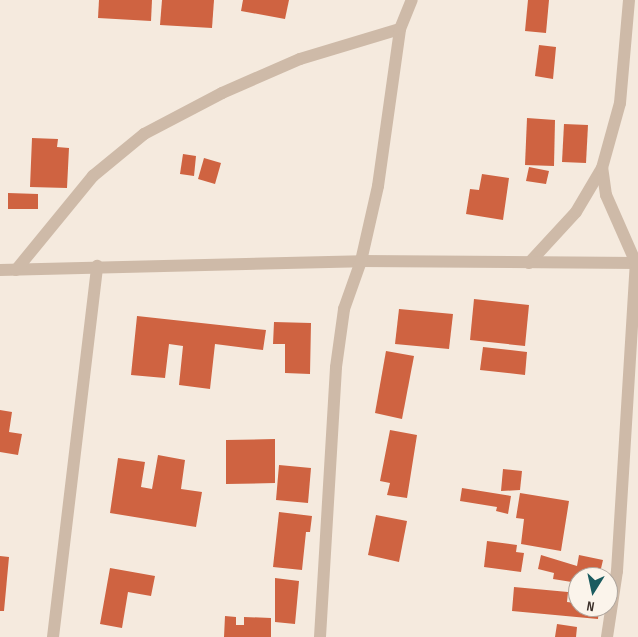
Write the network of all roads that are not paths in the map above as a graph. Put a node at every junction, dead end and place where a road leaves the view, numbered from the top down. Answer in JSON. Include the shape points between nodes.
{"nodes":[{"id":1,"x":412,"y":0,"type":"edge"},
{"id":2,"x":629,"y":0,"type":"edge"},
{"id":3,"x":400,"y":29,"type":"junction"},
{"id":4,"x":602,"y":168,"type":"junction"},
{"id":5,"x":361,"y":261,"type":"junction"},
{"id":6,"x":529,"y":262,"type":"junction"},
{"id":7,"x":637,"y":263,"type":"edge"},
{"id":8,"x":97,"y":266,"type":"junction"},
{"id":9,"x":0,"y":270,"type":"edge"},
{"id":10,"x":16,"y":270,"type":"junction"},
{"id":11,"x":53,"y":637,"type":"edge"},
{"id":12,"x":320,"y":637,"type":"edge"},
{"id":13,"x":607,"y":637,"type":"edge"}],
"edges":[{"from":1,"to":3,"type":"street"},
{"from":2,"to":4,"type":"street","via":[[620,103]]},
{"from":3,"to":5,"type":"street","via":[[378,186]]},
{"from":3,"to":10,"type":"street","via":[[300,59],[222,93],[144,134],[93,176]]},
{"from":4,"to":6,"type":"street","via":[[576,212]]},
{"from":4,"to":7,"type":"street","via":[[606,195]]},
{"from":5,"to":6,"type":"street"},
{"from":5,"to":8,"type":"street"},
{"from":5,"to":12,"type":"street","via":[[344,308],[336,367]]},
{"from":6,"to":7,"type":"street"},
{"from":7,"to":13,"type":"street","via":[[617,571]]},
{"from":8,"to":10,"type":"street"},
{"from":8,"to":11,"type":"street"},
{"from":9,"to":10,"type":"street"}]}
